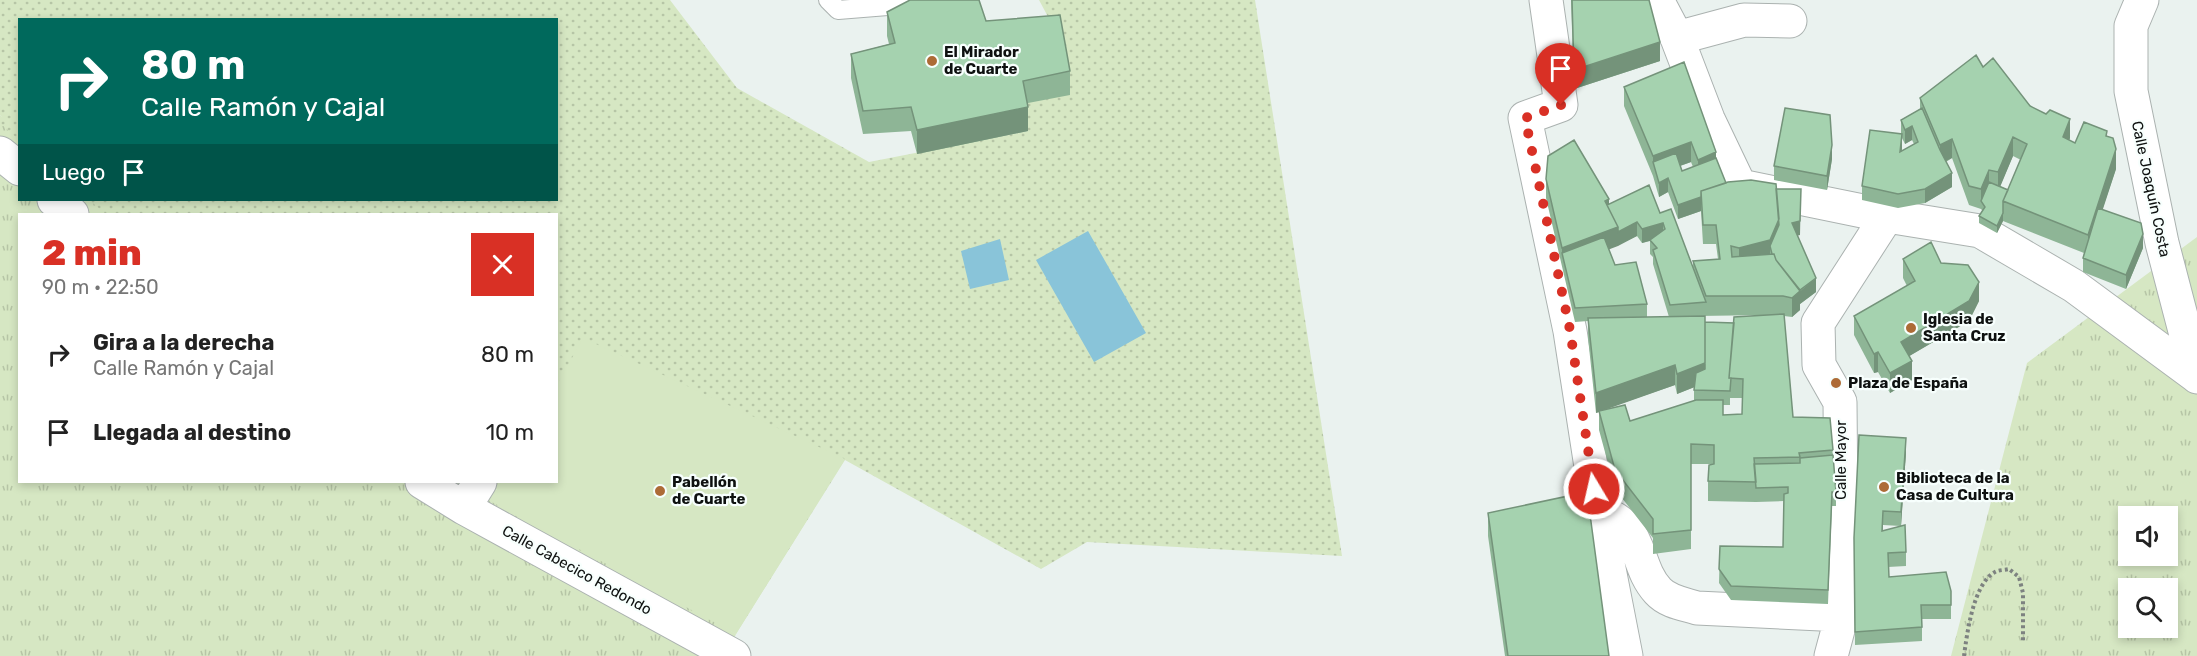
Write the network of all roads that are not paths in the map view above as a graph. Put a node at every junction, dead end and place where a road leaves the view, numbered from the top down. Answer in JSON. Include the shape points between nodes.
{"nodes":[{"id":1,"x":828,"y":0,"type":"edge"},
{"id":2,"x":909,"y":0,"type":"edge"},
{"id":3,"x":1546,"y":0,"type":"edge"},
{"id":4,"x":1657,"y":0,"type":"edge"},
{"id":5,"x":2142,"y":0,"type":"edge"},
{"id":6,"x":1790,"y":21,"type":"dead end"},
{"id":7,"x":1677,"y":38,"type":"junction"},
{"id":8,"x":0,"y":153,"type":"edge"},
{"id":9,"x":18,"y":167,"type":"edge"},
{"id":10,"x":55,"y":201,"type":"edge"},
{"id":11,"x":71,"y":213,"type":"edge"},
{"id":12,"x":1887,"y":216,"type":"junction"},
{"id":13,"x":1570,"y":330,"type":"junction"},
{"id":14,"x":1603,"y":330,"type":"edge"},
{"id":15,"x":2196,"y":377,"type":"edge"},
{"id":16,"x":426,"y":483,"type":"edge"},
{"id":17,"x":472,"y":495,"type":"edge"},
{"id":18,"x":1598,"y":512,"type":"junction"},
{"id":19,"x":1842,"y":615,"type":"junction"},
{"id":20,"x":734,"y":656,"type":"edge"},
{"id":21,"x":1626,"y":656,"type":"edge"},
{"id":22,"x":1831,"y":656,"type":"edge"}],
"edges":[{"from":1,"to":2,"type":"lane","via":[[838,10],[900,5]]},
{"from":3,"to":13,"type":"street","via":[[1561,105],[1525,118]]},
{"from":4,"to":7,"type":"street"},
{"from":5,"to":15,"type":"street","name":"Calle Joaquín Costa","via":[[2131,26],[2131,91],[2162,243]]},
{"from":6,"to":7,"type":"street","via":[[1744,20]]},
{"from":7,"to":12,"type":"street","via":[[1708,119],[1740,186]]},
{"from":8,"to":9,"type":"street"},
{"from":10,"to":11,"type":"street"},
{"from":12,"to":15,"type":"street","via":[[1980,231],[2074,286]]},
{"from":12,"to":19,"type":"street","name":"Calle Mayor","via":[[1818,323],[1819,365],[1840,402]]},
{"from":13,"to":14,"type":"street"},
{"from":13,"to":18,"type":"street"},
{"from":16,"to":17,"type":"street","name":"Calle Cabecico Redondo"},
{"from":17,"to":20,"type":"street","name":"Calle Cabecico Redondo"},
{"from":18,"to":19,"type":"street","via":[[1610,515],[1632,535],[1645,570],[1659,592],[1675,602],[1697,608]]},
{"from":18,"to":21,"type":"street"},
{"from":19,"to":22,"type":"street","name":"Calle Mayor"}]}
